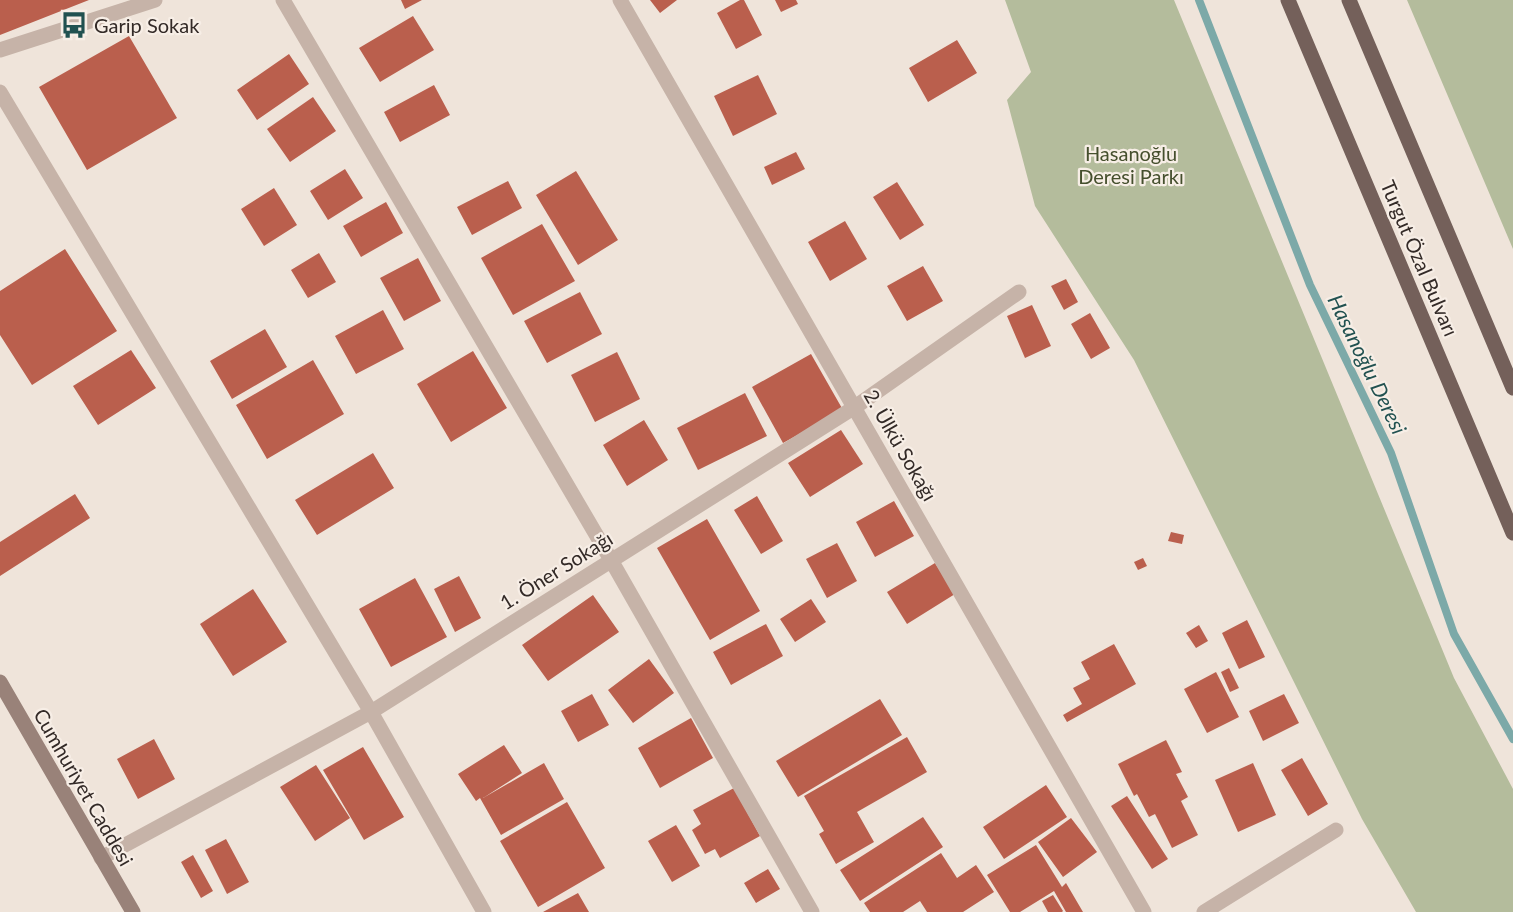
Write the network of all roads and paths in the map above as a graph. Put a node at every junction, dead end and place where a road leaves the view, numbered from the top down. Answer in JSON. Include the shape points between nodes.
{"nodes":[{"id":1,"x":155,"y":0,"type":"edge"},
{"id":2,"x":283,"y":0,"type":"edge"},
{"id":3,"x":620,"y":0,"type":"edge"},
{"id":4,"x":1288,"y":0,"type":"edge"},
{"id":5,"x":1349,"y":0,"type":"edge"},
{"id":6,"x":0,"y":50,"type":"edge"},
{"id":7,"x":0,"y":92,"type":"edge"},
{"id":8,"x":1019,"y":292,"type":"dead end"},
{"id":9,"x":1513,"y":388,"type":"edge"},
{"id":10,"x":855,"y":407,"type":"junction"},
{"id":11,"x":1513,"y":533,"type":"edge"},
{"id":12,"x":611,"y":560,"type":"junction"},
{"id":13,"x":0,"y":682,"type":"edge"},
{"id":14,"x":371,"y":712,"type":"junction"},
{"id":15,"x":1336,"y":830,"type":"dead end"},
{"id":16,"x":101,"y":858,"type":"junction"},
{"id":17,"x":133,"y":912,"type":"edge"},
{"id":18,"x":484,"y":912,"type":"edge"},
{"id":19,"x":812,"y":912,"type":"edge"},
{"id":20,"x":1144,"y":912,"type":"edge"},
{"id":21,"x":1204,"y":912,"type":"edge"}],
"edges":[{"from":1,"to":6,"type":"street"},
{"from":2,"to":12,"type":"street"},
{"from":3,"to":10,"type":"street","name":"2. Ülkü Sokağı"},
{"from":4,"to":11,"type":"main road","name":"Turgut Özal Bulvarı"},
{"from":5,"to":9,"type":"main road","name":"Turgut Özal Bulvarı"},
{"from":7,"to":14,"type":"street"},
{"from":8,"to":10,"type":"street","name":"1. Öner Sokağı"},
{"from":10,"to":12,"type":"street","name":"1. Öner Sokağı"},
{"from":10,"to":20,"type":"street","name":"2. Ülkü Sokağı"},
{"from":12,"to":14,"type":"street","name":"1. Öner Sokağı"},
{"from":12,"to":19,"type":"street"},
{"from":13,"to":16,"type":"main road","name":"Cumhuriyet Caddesi"},
{"from":14,"to":16,"type":"street","name":"1. Öner Sokağı"},
{"from":14,"to":18,"type":"street"},
{"from":15,"to":21,"type":"street"},
{"from":16,"to":17,"type":"main road","name":"Cumhuriyet Caddesi"}]}
